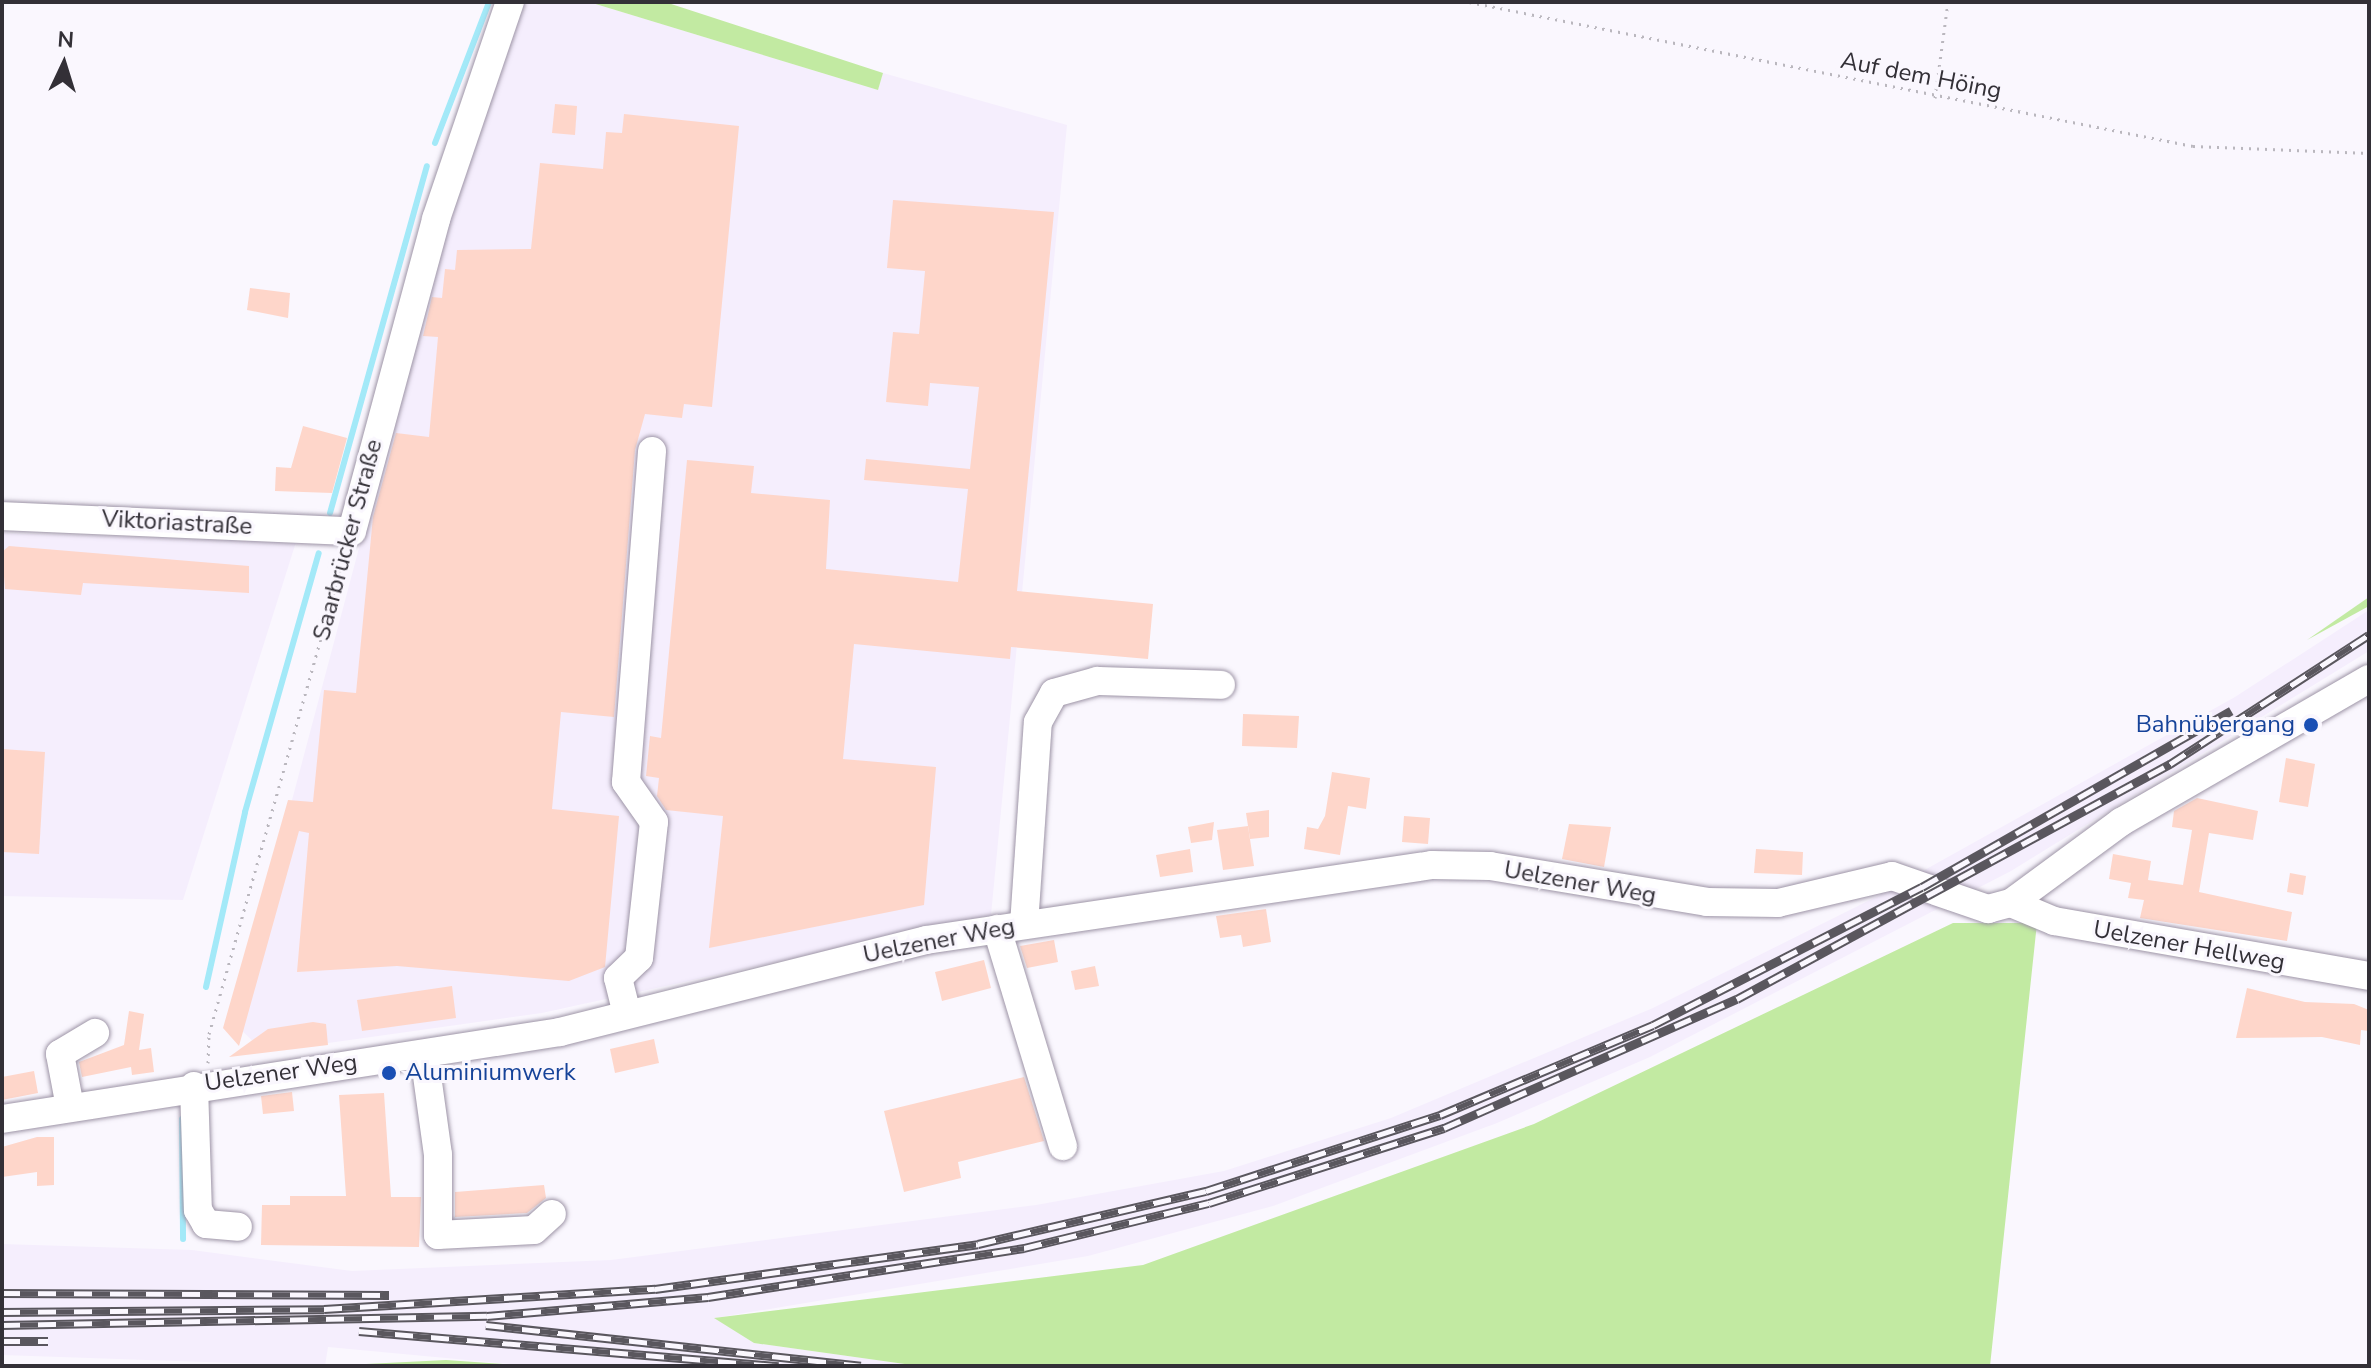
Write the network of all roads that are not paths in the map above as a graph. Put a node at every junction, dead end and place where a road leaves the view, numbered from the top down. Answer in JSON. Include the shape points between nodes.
{"nodes":[{"id":1,"x":510,"y":2,"type":"edge"},
{"id":2,"x":652,"y":451,"type":"dead end"},
{"id":3,"x":2,"y":516,"type":"edge"},
{"id":4,"x":352,"y":531,"type":"joint"},
{"id":5,"x":2369,"y":679,"type":"edge"},
{"id":6,"x":1221,"y":685,"type":"dead end"},
{"id":7,"x":2011,"y":903,"type":"junction"},
{"id":8,"x":1010,"y":927,"type":"junction"},
{"id":9,"x":2369,"y":976,"type":"edge"},
{"id":10,"x":627,"y":1014,"type":"junction"},
{"id":11,"x":95,"y":1033,"type":"dead end"},
{"id":12,"x":424,"y":1054,"type":"junction"},
{"id":13,"x":202,"y":1084,"type":"junction"},
{"id":14,"x":70,"y":1107,"type":"junction"},
{"id":15,"x":2,"y":1119,"type":"edge"},
{"id":16,"x":1063,"y":1146,"type":"dead end"},
{"id":17,"x":552,"y":1214,"type":"dead end"},
{"id":18,"x":238,"y":1227,"type":"dead end"}],
"edges":[{"from":1,"to":4,"type":"street","name":"Saarbrücker Straße","via":[[436,219]]},
{"from":2,"to":10,"type":"street","via":[[626,782],[654,822],[639,958],[618,978]]},
{"from":3,"to":4,"type":"street","name":"Viktoriastraße"},
{"from":5,"to":7,"type":"street","via":[[2129,817]]},
{"from":6,"to":8,"type":"street","via":[[1097,681],[1054,693],[1038,722]]},
{"from":7,"to":8,"type":"street","name":"Uelzener Weg","via":[[1975,907],[1881,875],[1778,903],[1707,902],[1490,866],[1432,865]]},
{"from":7,"to":9,"type":"street","name":"Uelzener Hellweg","via":[[2054,921]]},
{"from":8,"to":10,"type":"street","name":"Uelzener Weg"},
{"from":8,"to":16,"type":"street"},
{"from":10,"to":12,"type":"street","name":"Uelzener Weg"},
{"from":11,"to":14,"type":"street","via":[[60,1054]]},
{"from":12,"to":13,"type":"street","name":"Uelzener Weg"},
{"from":12,"to":17,"type":"street","via":[[438,1235],[534,1230]]},
{"from":13,"to":14,"type":"street","name":"Uelzener Weg"},
{"from":13,"to":18,"type":"street","via":[[198,1210],[206,1224]]},
{"from":14,"to":15,"type":"street","name":"Uelzener Weg"}]}
